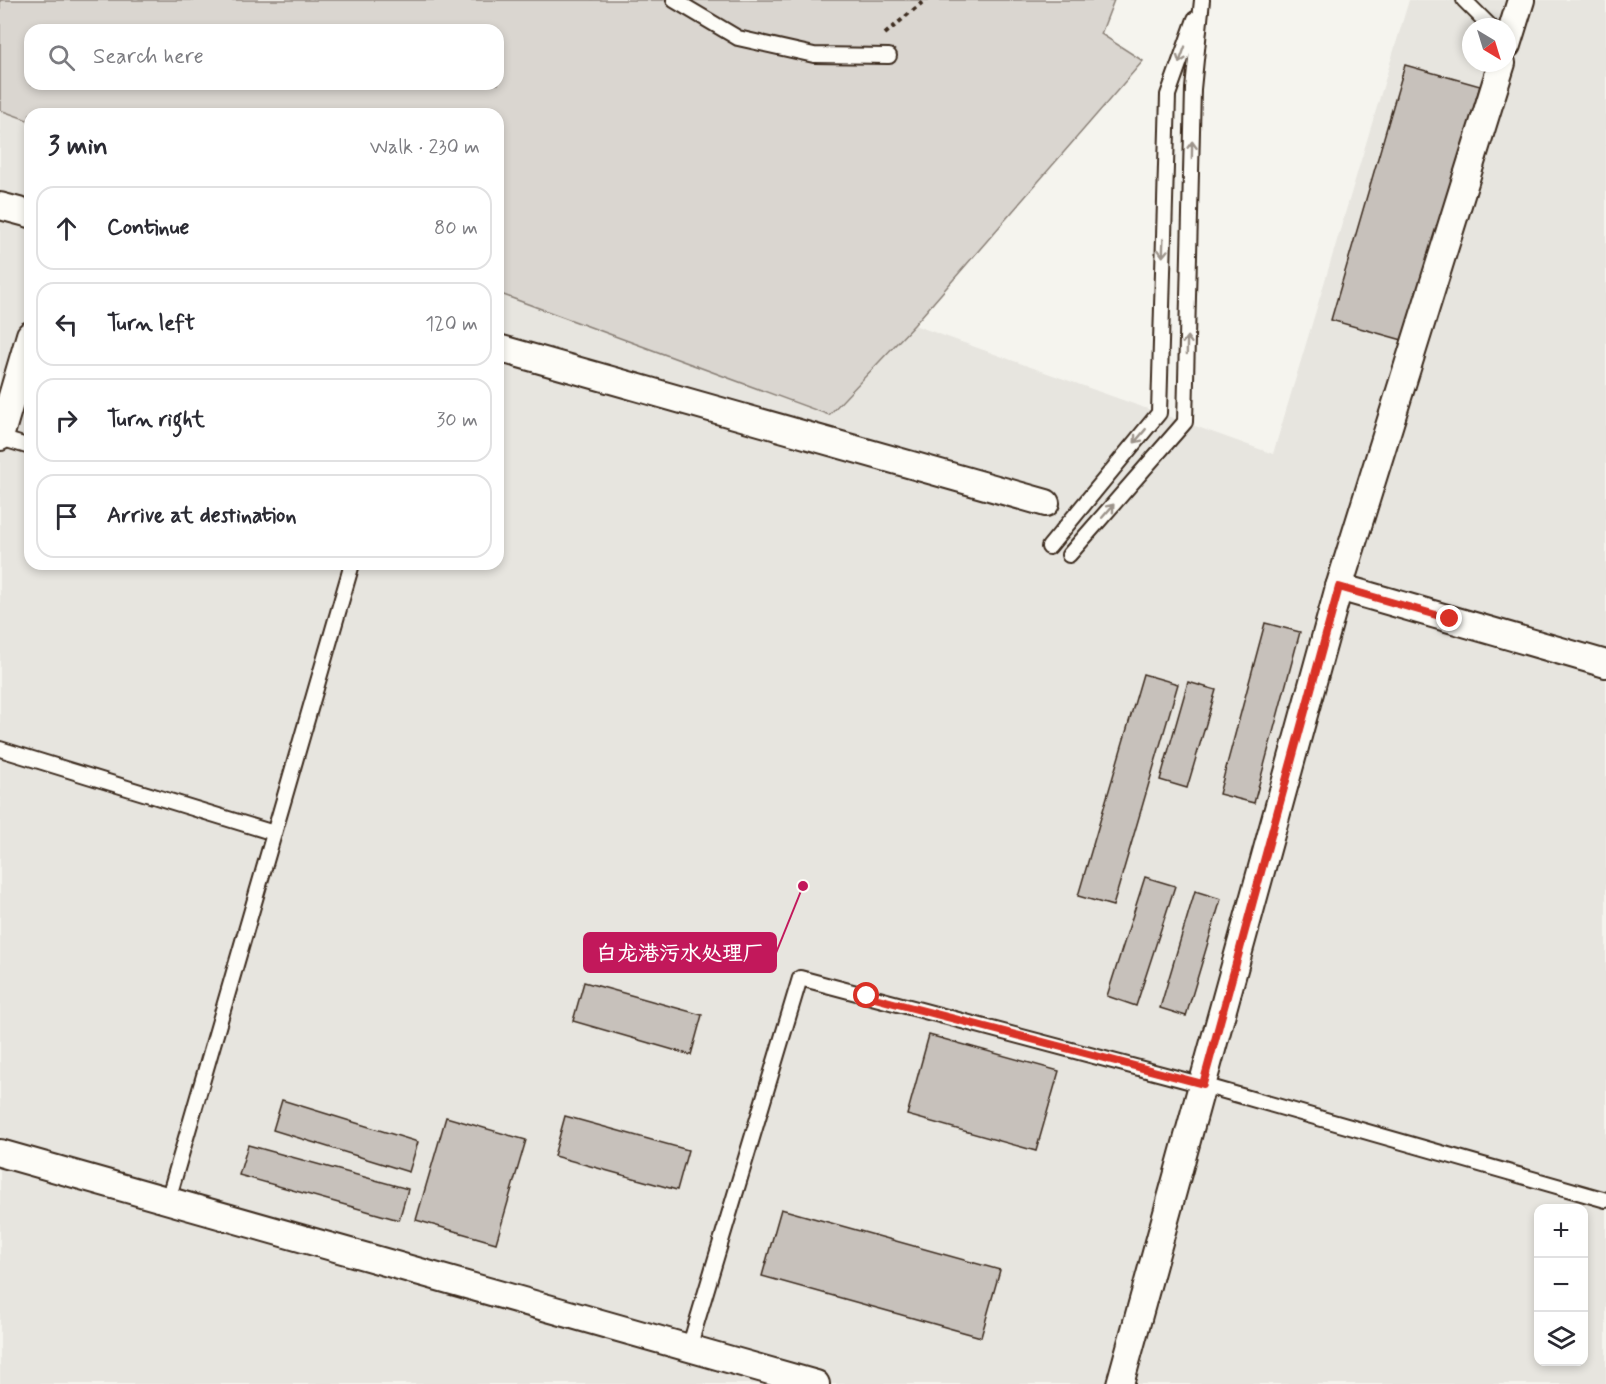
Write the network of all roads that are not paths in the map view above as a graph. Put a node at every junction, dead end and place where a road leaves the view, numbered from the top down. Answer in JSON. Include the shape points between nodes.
{"nodes":[{"id":1,"x":674,"y":0,"type":"edge"},
{"id":2,"x":1202,"y":0,"type":"edge"},
{"id":3,"x":1464,"y":0,"type":"edge"},
{"id":4,"x":1521,"y":0,"type":"edge"},
{"id":5,"x":1482,"y":18,"type":"edge"},
{"id":6,"x":1515,"y":18,"type":"edge"},
{"id":7,"x":889,"y":56,"type":"dead end"},
{"id":8,"x":1499,"y":72,"type":"edge"},
{"id":9,"x":0,"y":206,"type":"edge"},
{"id":10,"x":24,"y":212,"type":"edge"},
{"id":11,"x":504,"y":350,"type":"edge"},
{"id":12,"x":24,"y":356,"type":"edge"},
{"id":13,"x":0,"y":438,"type":"edge"},
{"id":14,"x":24,"y":445,"type":"edge"},
{"id":15,"x":1046,"y":503,"type":"dead end"},
{"id":16,"x":1049,"y":547,"type":"dead end"},
{"id":17,"x":1070,"y":555,"type":"dead end"},
{"id":18,"x":349,"y":570,"type":"edge"},
{"id":19,"x":1339,"y":587,"type":"junction"},
{"id":20,"x":1606,"y":663,"type":"edge"},
{"id":21,"x":0,"y":749,"type":"edge"},
{"id":22,"x":273,"y":833,"type":"junction"},
{"id":23,"x":1203,"y":1084,"type":"junction"},
{"id":24,"x":0,"y":1153,"type":"edge"},
{"id":25,"x":168,"y":1200,"type":"junction"},
{"id":26,"x":1606,"y":1200,"type":"edge"},
{"id":27,"x":689,"y":1348,"type":"junction"},
{"id":28,"x":816,"y":1384,"type":"edge"},
{"id":29,"x":1120,"y":1384,"type":"edge"}],
"edges":[{"from":1,"to":7,"type":"lane","via":[[738,38],[814,55]]},
{"from":2,"to":16,"type":"lane","one_way":true,"via":[[1168,95],[1159,413]]},
{"from":17,"to":2,"type":"lane","one_way":true,"via":[[1185,422],[1193,89]]},
{"from":3,"to":5,"type":"lane"},
{"from":4,"to":6,"type":"street"},
{"from":8,"to":19,"type":"street"},
{"from":9,"to":10,"type":"street"},
{"from":11,"to":15,"type":"street"},
{"from":12,"to":13,"type":"street"},
{"from":13,"to":14,"type":"lane"},
{"from":18,"to":22,"type":"lane"},
{"from":19,"to":20,"type":"street"},
{"from":19,"to":23,"type":"street"},
{"from":21,"to":22,"type":"lane"},
{"from":22,"to":25,"type":"lane"},
{"from":23,"to":26,"type":"lane"},
{"from":23,"to":27,"type":"lane","via":[[800,978]]},
{"from":23,"to":29,"type":"street"},
{"from":24,"to":25,"type":"street"},
{"from":25,"to":27,"type":"street"},
{"from":27,"to":28,"type":"street"}]}
